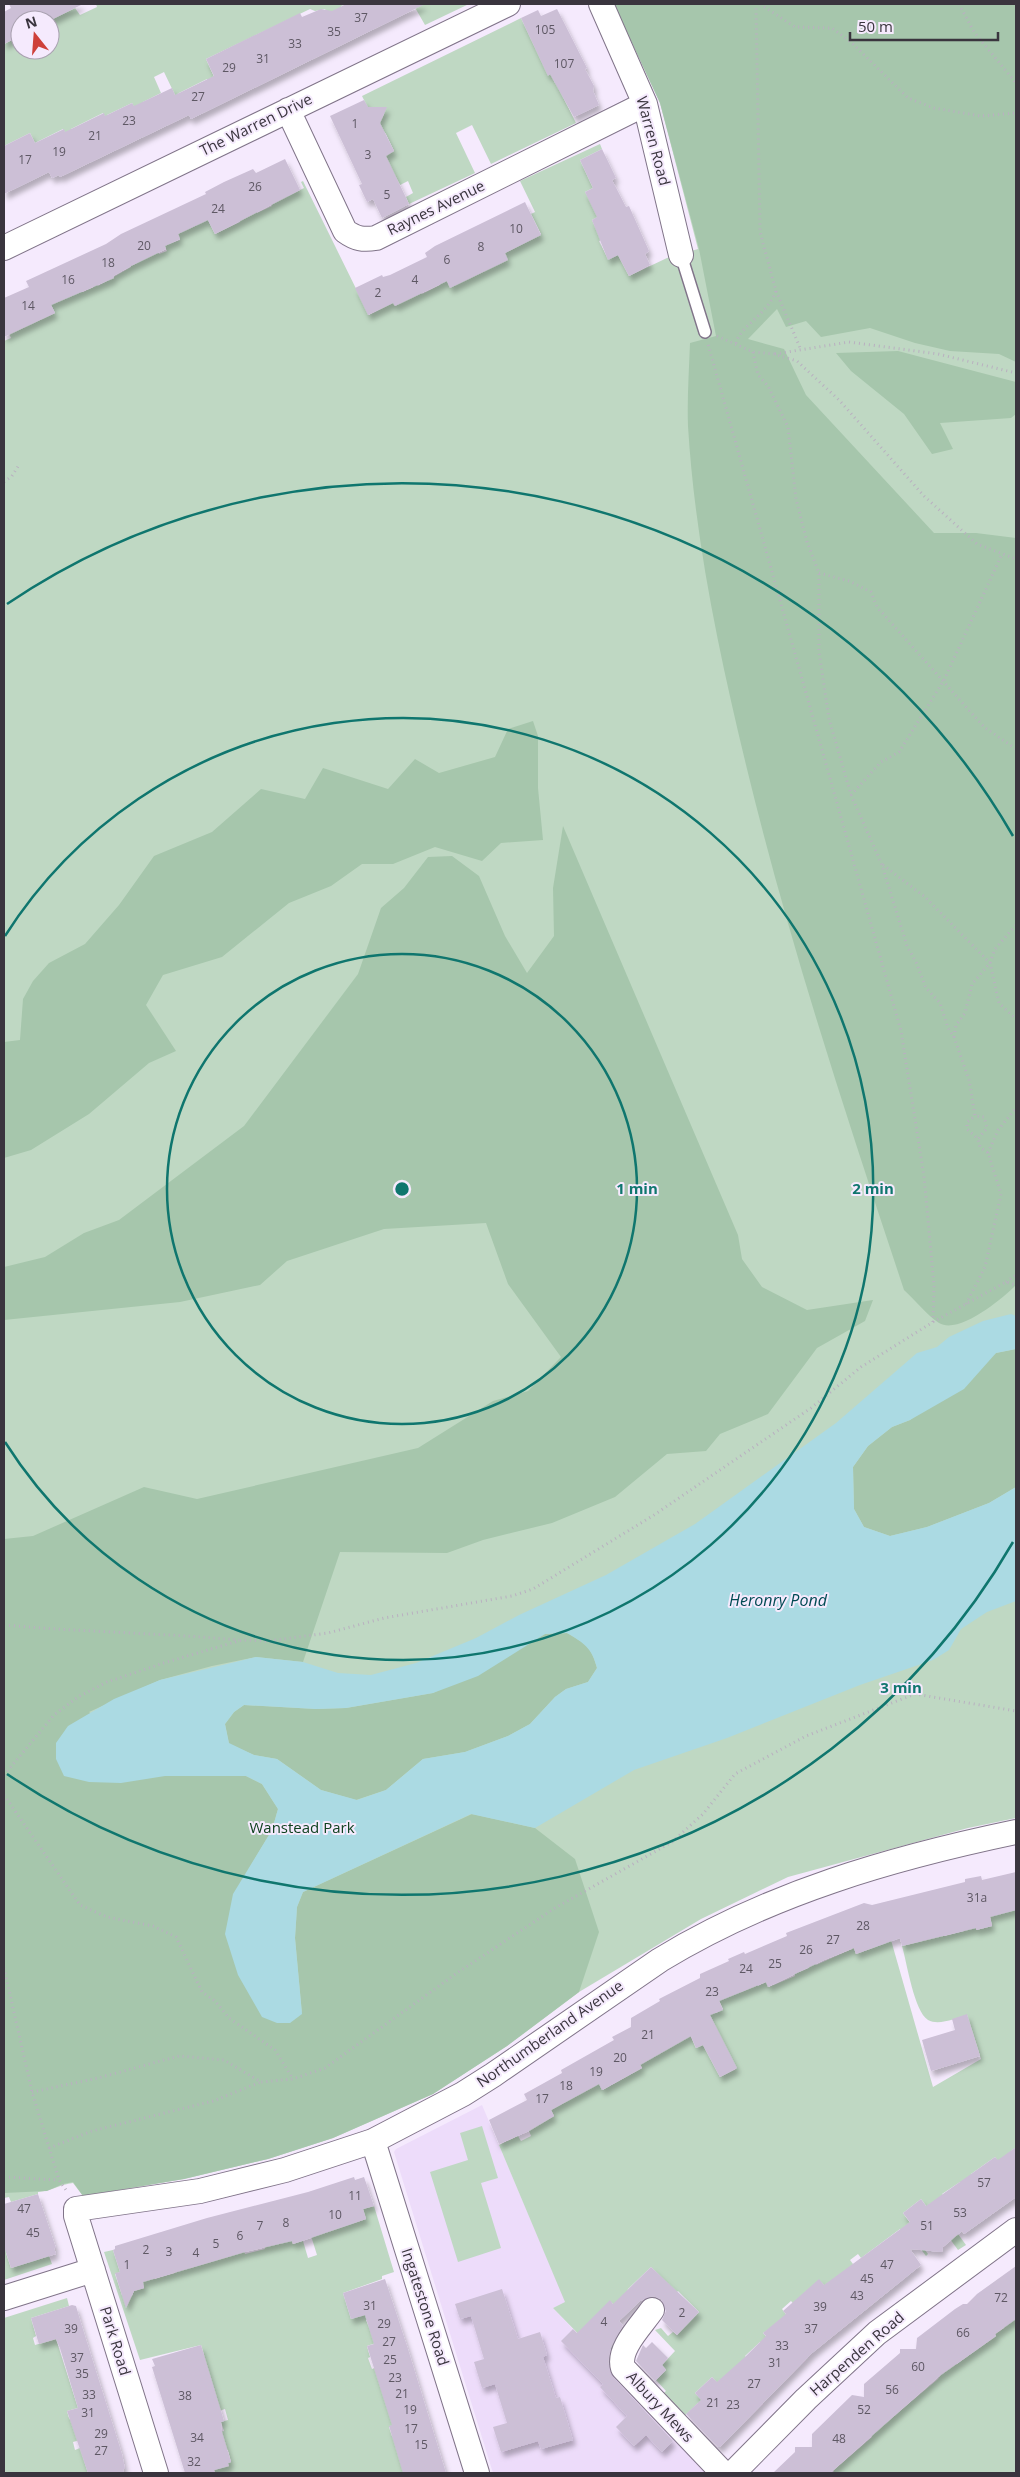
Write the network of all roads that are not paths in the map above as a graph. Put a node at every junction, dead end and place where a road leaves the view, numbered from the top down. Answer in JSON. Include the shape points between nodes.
{"nodes":[{"id":1,"x":508,"y":4,"type":"edge"},
{"id":2,"x":601,"y":4,"type":"edge"},
{"id":3,"x":645,"y":104,"type":"junction"},
{"id":4,"x":288,"y":110,"type":"junction"},
{"id":5,"x":4,"y":248,"type":"edge"},
{"id":6,"x":681,"y":255,"type":"joint"},
{"id":7,"x":705,"y":332,"type":"road end"},
{"id":8,"x":1016,"y":1832,"type":"edge"},
{"id":9,"x":372,"y":2141,"type":"junction"},
{"id":10,"x":76,"y":2209,"type":"joint"},
{"id":11,"x":1016,"y":2230,"type":"edge"},
{"id":12,"x":93,"y":2270,"type":"junction"},
{"id":13,"x":4,"y":2298,"type":"edge"},
{"id":14,"x":652,"y":2310,"type":"dead end"},
{"id":15,"x":156,"y":2473,"type":"edge"},
{"id":16,"x":478,"y":2473,"type":"edge"},
{"id":17,"x":723,"y":2473,"type":"edge"},
{"id":18,"x":733,"y":2473,"type":"edge"}],
"edges":[{"from":1,"to":4,"type":"street","name":"The Warren Drive"},
{"from":2,"to":3,"type":"street","name":"Warren Road"},
{"from":3,"to":4,"type":"street","name":"Raynes Avenue","via":[[376,238],[364,240],[346,231]]},
{"from":3,"to":6,"type":"street","name":"Warren Road"},
{"from":4,"to":5,"type":"street","name":"The Warren Drive"},
{"from":6,"to":7,"type":"lane"},
{"from":8,"to":9,"type":"street","name":"Northumberland Avenue","via":[[948,1846],[849,1874],[751,1912],[652,1964],[463,2094]]},
{"from":9,"to":10,"type":"street","name":"Northumberland Avenue","via":[[284,2170],[200,2191]]},
{"from":9,"to":16,"type":"street","name":"Ingatestone Road"},
{"from":10,"to":12,"type":"street","name":"Park Road"},
{"from":11,"to":18,"type":"street","name":"Harpenden Road","via":[[877,2333]]},
{"from":12,"to":13,"type":"street"},
{"from":12,"to":15,"type":"street","name":"Park Road"},
{"from":14,"to":17,"type":"street","name":"Albury Mews","via":[[624,2350],[623,2368]]}]}
